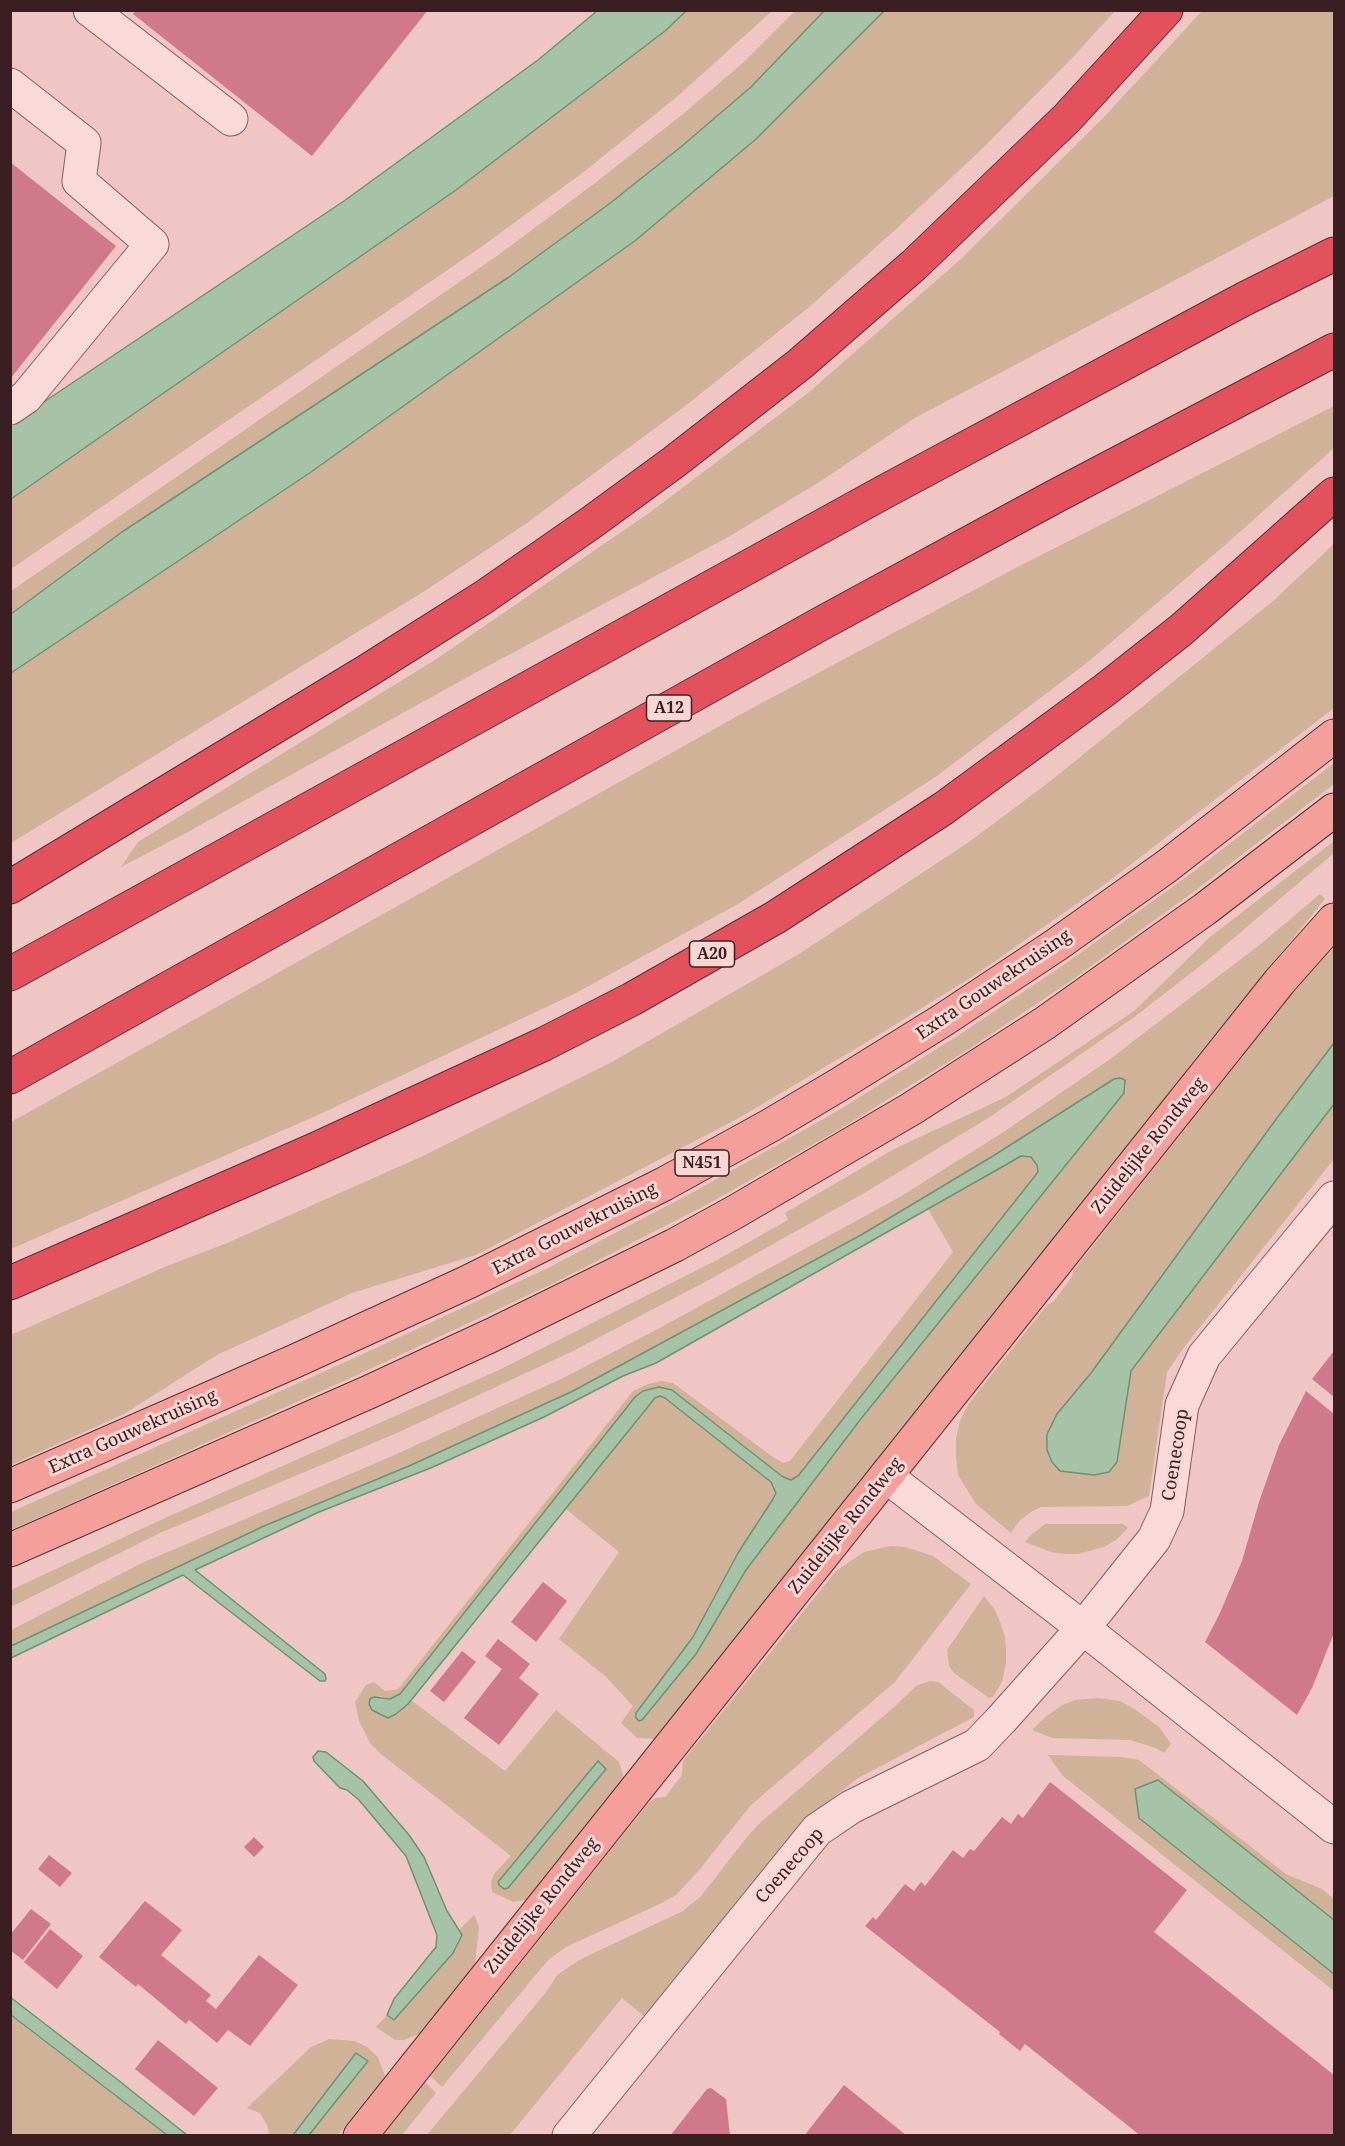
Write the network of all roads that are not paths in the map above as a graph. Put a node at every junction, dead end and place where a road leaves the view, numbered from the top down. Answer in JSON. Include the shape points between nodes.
{"nodes":[{"id":1,"x":90,"y":10,"type":"edge"},
{"id":2,"x":1166,"y":10,"type":"edge"},
{"id":3,"x":10,"y":85,"type":"edge"},
{"id":4,"x":231,"y":119,"type":"dead end"},
{"id":5,"x":1335,"y":254,"type":"edge"},
{"id":6,"x":1335,"y":350,"type":"edge"},
{"id":7,"x":10,"y":408,"type":"edge"},
{"id":8,"x":1335,"y":494,"type":"edge"},
{"id":9,"x":1335,"y":736,"type":"edge"},
{"id":10,"x":1335,"y":810,"type":"edge"},
{"id":11,"x":10,"y":887,"type":"edge"},
{"id":12,"x":1335,"y":920,"type":"edge"},
{"id":13,"x":10,"y":974,"type":"edge"},
{"id":14,"x":10,"y":1077,"type":"edge"},
{"id":15,"x":1335,"y":1198,"type":"edge"},
{"id":16,"x":10,"y":1284,"type":"edge"},
{"id":17,"x":886,"y":1476,"type":"junction"},
{"id":18,"x":10,"y":1486,"type":"edge"},
{"id":19,"x":10,"y":1550,"type":"edge"},
{"id":20,"x":1083,"y":1628,"type":"junction"},
{"id":21,"x":1335,"y":1827,"type":"edge"},
{"id":22,"x":360,"y":2136,"type":"edge"},
{"id":23,"x":569,"y":2136,"type":"edge"}],
"edges":[{"from":1,"to":4,"type":"street"},
{"from":2,"to":11,"type":"highway","via":[[1067,118],[914,265],[800,364],[674,462],[455,615]]},
{"from":3,"to":7,"type":"street","via":[[84,144],[79,181],[152,244],[26,397]]},
{"from":5,"to":13,"type":"highway","via":[[873,497]]},
{"from":6,"to":14,"type":"highway","number":"A12","via":[[822,623]]},
{"from":8,"to":16,"type":"highway","number":"A20","via":[[1190,622],[1106,689],[944,808],[776,917],[544,1044]]},
{"from":9,"to":18,"type":"main road","name":"Extra Gouwekruising","number":"N451","via":[[1167,866],[1056,945],[943,1020],[771,1125],[664,1184],[468,1282]]},
{"from":10,"to":19,"type":"main road","via":[[1045,1023],[902,1115],[735,1212],[554,1306],[431,1364]]},
{"from":12,"to":17,"type":"main road","name":"Zuidelijke Rondweg","via":[[1280,981]]},
{"from":15,"to":20,"type":"street","name":"Coenecoop","via":[[1204,1356],[1182,1405],[1167,1511],[1154,1539]]},
{"from":17,"to":20,"type":"street"},
{"from":17,"to":22,"type":"main road","name":"Zuidelijke Rondweg"},
{"from":20,"to":21,"type":"street"},
{"from":20,"to":23,"type":"street","name":"Coenecoop","via":[[976,1745],[851,1806],[817,1830]]}]}
